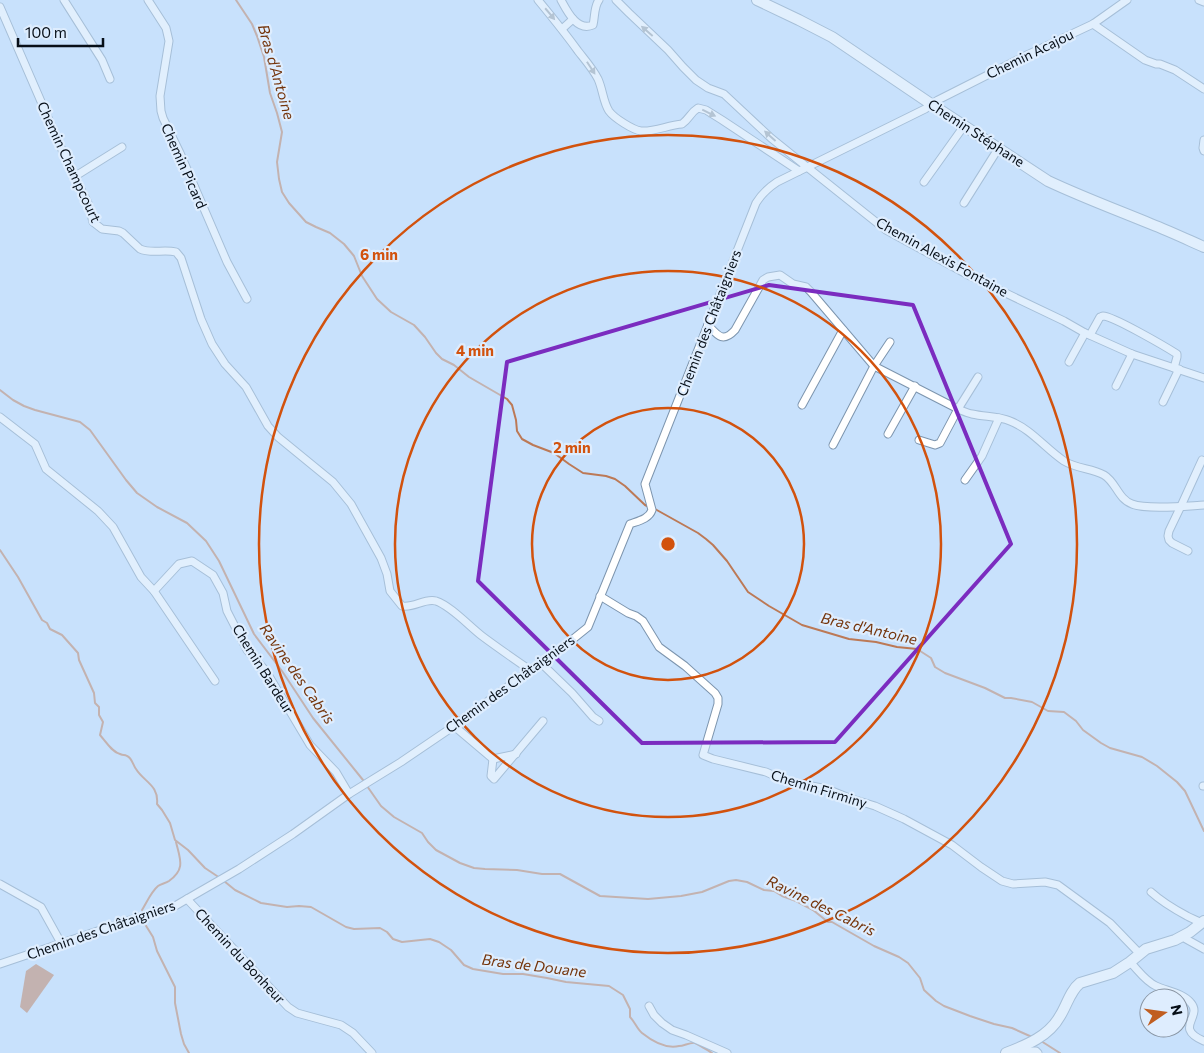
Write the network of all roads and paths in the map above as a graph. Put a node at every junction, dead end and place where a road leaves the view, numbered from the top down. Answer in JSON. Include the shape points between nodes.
{"nodes":[{"id":1,"x":64,"y":0,"type":"edge"},
{"id":2,"x":148,"y":0,"type":"edge"},
{"id":3,"x":538,"y":0,"type":"edge"},
{"id":4,"x":561,"y":0,"type":"edge"},
{"id":5,"x":599,"y":0,"type":"edge"},
{"id":6,"x":616,"y":0,"type":"edge"},
{"id":7,"x":757,"y":0,"type":"edge"},
{"id":8,"x":1127,"y":0,"type":"edge"},
{"id":9,"x":1199,"y":0,"type":"edge"},
{"id":10,"x":1204,"y":2,"type":"edge"},
{"id":11,"x":0,"y":7,"type":"edge"},
{"id":12,"x":573,"y":19,"type":"junction"},
{"id":13,"x":1092,"y":24,"type":"junction"},
{"id":14,"x":562,"y":29,"type":"junction"},
{"id":15,"x":110,"y":79,"type":"dead end"},
{"id":16,"x":1204,"y":89,"type":"edge"},
{"id":17,"x":931,"y":104,"type":"junction"},
{"id":18,"x":964,"y":126,"type":"junction"},
{"id":19,"x":1204,"y":140,"type":"edge"},
{"id":20,"x":122,"y":147,"type":"dead end"},
{"id":21,"x":998,"y":148,"type":"junction"},
{"id":22,"x":1204,"y":151,"type":"edge"},
{"id":23,"x":807,"y":167,"type":"junction"},
{"id":24,"x":799,"y":171,"type":"junction"},
{"id":25,"x":74,"y":177,"type":"junction"},
{"id":26,"x":924,"y":182,"type":"dead end"},
{"id":27,"x":964,"y":203,"type":"dead end"},
{"id":28,"x":1204,"y":247,"type":"edge"},
{"id":29,"x":247,"y":299,"type":"dead end"},
{"id":30,"x":708,"y":325,"type":"junction"},
{"id":31,"x":843,"y":330,"type":"junction"},
{"id":32,"x":1088,"y":334,"type":"junction"},
{"id":33,"x":890,"y":342,"type":"dead end"},
{"id":34,"x":1132,"y":354,"type":"junction"},
{"id":35,"x":1069,"y":362,"type":"dead end"},
{"id":36,"x":874,"y":366,"type":"junction"},
{"id":37,"x":1176,"y":368,"type":"junction"},
{"id":38,"x":978,"y":376,"type":"dead end"},
{"id":39,"x":1204,"y":378,"type":"edge"},
{"id":40,"x":915,"y":386,"type":"junction"},
{"id":41,"x":1116,"y":386,"type":"dead end"},
{"id":42,"x":1163,"y":402,"type":"dead end"},
{"id":43,"x":802,"y":405,"type":"dead end"},
{"id":44,"x":958,"y":409,"type":"junction"},
{"id":45,"x":0,"y":417,"type":"edge"},
{"id":46,"x":999,"y":418,"type":"junction"},
{"id":47,"x":888,"y":434,"type":"dead end"},
{"id":48,"x":918,"y":440,"type":"dead end"},
{"id":49,"x":833,"y":445,"type":"dead end"},
{"id":50,"x":1202,"y":460,"type":"dead end"},
{"id":51,"x":965,"y":480,"type":"dead end"},
{"id":52,"x":1204,"y":505,"type":"edge"},
{"id":53,"x":1181,"y":506,"type":"junction"},
{"id":54,"x":1188,"y":551,"type":"dead end"},
{"id":55,"x":154,"y":591,"type":"junction"},
{"id":56,"x":600,"y":596,"type":"junction"},
{"id":57,"x":542,"y":664,"type":"junction"},
{"id":58,"x":530,"y":670,"type":"junction"},
{"id":59,"x":215,"y":681,"type":"dead end"},
{"id":60,"x":544,"y":721,"type":"dead end"},
{"id":61,"x":599,"y":721,"type":"dead end"},
{"id":62,"x":454,"y":726,"type":"junction"},
{"id":63,"x":516,"y":754,"type":"junction"},
{"id":64,"x":493,"y":759,"type":"junction"},
{"id":65,"x":349,"y":794,"type":"junction"},
{"id":66,"x":0,"y":884,"type":"edge"},
{"id":67,"x":1150,"y":892,"type":"dead end"},
{"id":68,"x":187,"y":899,"type":"junction"},
{"id":69,"x":1203,"y":922,"type":"edge"},
{"id":70,"x":1183,"y":936,"type":"junction"},
{"id":71,"x":61,"y":943,"type":"junction"},
{"id":72,"x":1204,"y":948,"type":"edge"},
{"id":73,"x":1139,"y":953,"type":"junction"},
{"id":74,"x":1130,"y":962,"type":"junction"},
{"id":75,"x":0,"y":964,"type":"edge"},
{"id":76,"x":649,"y":1006,"type":"dead end"},
{"id":77,"x":1204,"y":1041,"type":"edge"},
{"id":78,"x":1023,"y":1047,"type":"junction"},
{"id":79,"x":372,"y":1053,"type":"edge"},
{"id":80,"x":727,"y":1053,"type":"edge"},
{"id":81,"x":1006,"y":1053,"type":"edge"},
{"id":82,"x":1038,"y":1053,"type":"edge"}],
"edges":[{"from":1,"to":15,"type":"street","via":[[102,60]]},
{"from":2,"to":29,"type":"street","name":"Chemin Picard","via":[[166,28],[169,41],[160,96],[163,118],[227,262]]},
{"from":3,"to":14,"type":"street","one_way":true},
{"from":4,"to":12,"type":"street"},
{"from":5,"to":12,"type":"street","via":[[593,24],[589,27]]},
{"from":23,"to":6,"type":"street","name":"Chemin Alexis Fontaine","one_way":true,"via":[[724,94],[696,80]]},
{"from":7,"to":17,"type":"main road","name":"Chemin Stéphane","via":[[832,37]]},
{"from":8,"to":13,"type":"street","name":"Chemin Acajou"},
{"from":9,"to":10,"type":"street"},
{"from":11,"to":25,"type":"street","name":"Chemin Champcourt"},
{"from":12,"to":14,"type":"street"},
{"from":13,"to":16,"type":"street","via":[[1145,60],[1175,70]]},
{"from":13,"to":17,"type":"street","name":"Chemin Acajou"},
{"from":14,"to":24,"type":"street","one_way":true,"via":[[597,78],[610,113],[620,121],[640,131],[650,131],[682,124],[698,108],[706,110]]},
{"from":17,"to":18,"type":"main road","name":"Chemin Stéphane"},
{"from":17,"to":23,"type":"street","name":"Chemin des Châtaigniers"},
{"from":18,"to":21,"type":"main road","name":"Chemin Stéphane"},
{"from":18,"to":26,"type":"street"},
{"from":19,"to":22,"type":"street"},
{"from":20,"to":25,"type":"street"},
{"from":21,"to":27,"type":"street"},
{"from":21,"to":28,"type":"main road","name":"Chemin Stéphane","via":[[1066,190]]},
{"from":23,"to":24,"type":"street","name":"Chemin des Châtaigniers"},
{"from":23,"to":32,"type":"street","name":"Chemin Alexis Fontaine","via":[[886,230]]},
{"from":24,"to":30,"type":"street","name":"Chemin des Châtaigniers","via":[[761,194]]},
{"from":25,"to":58,"type":"street","name":"Chemin Champcourt","via":[[97,226],[123,233],[144,251],[172,251],[181,258],[212,344],[255,400],[268,426],[333,482],[351,504],[381,558],[390,591],[396,600],[409,607],[435,600]]},
{"from":30,"to":31,"type":"street","via":[[718,336],[725,338],[730,335],[736,330],[763,280],[780,275],[812,292]]},
{"from":30,"to":56,"type":"street","name":"Chemin des Châtaigniers","via":[[645,484],[651,514],[630,524]]},
{"from":31,"to":36,"type":"street"},
{"from":31,"to":43,"type":"street"},
{"from":32,"to":34,"type":"street","name":"Chemin Alexis Fontaine"},
{"from":32,"to":35,"type":"street"},
{"from":32,"to":37,"type":"street","via":[[1100,317],[1109,317],[1177,354]]},
{"from":33,"to":36,"type":"street"},
{"from":34,"to":37,"type":"street","name":"Chemin Alexis Fontaine"},
{"from":34,"to":41,"type":"street"},
{"from":36,"to":40,"type":"street"},
{"from":36,"to":49,"type":"street"},
{"from":37,"to":39,"type":"street","name":"Chemin Alexis Fontaine"},
{"from":37,"to":42,"type":"street"},
{"from":38,"to":44,"type":"street"},
{"from":40,"to":44,"type":"street"},
{"from":40,"to":47,"type":"street"},
{"from":44,"to":46,"type":"street"},
{"from":44,"to":48,"type":"street","via":[[940,444]]},
{"from":45,"to":55,"type":"street","via":[[35,444],[46,469],[113,527],[141,577]]},
{"from":46,"to":51,"type":"street","via":[[982,456]]},
{"from":46,"to":53,"type":"street","via":[[1027,430],[1071,465],[1106,476],[1121,497],[1133,505]]},
{"from":50,"to":53,"type":"street"},
{"from":52,"to":53,"type":"street"},
{"from":53,"to":54,"type":"street","via":[[1168,538]]},
{"from":55,"to":59,"type":"street"},
{"from":55,"to":65,"type":"street","name":"Chemin Bardeur","via":[[179,564],[192,561],[213,575],[247,650],[266,671],[310,745],[336,772]]},
{"from":56,"to":57,"type":"street","name":"Chemin des Châtaigniers","via":[[588,627]]},
{"from":56,"to":73,"type":"street","name":"Chemin Firminy","via":[[636,616],[659,647],[715,693],[718,704],[702,755],[766,772],[786,781],[827,789],[875,806],[952,845],[1002,881],[1058,885],[1110,923]]},
{"from":57,"to":58,"type":"street","name":"Chemin des Châtaigniers"},
{"from":57,"to":61,"type":"street"},
{"from":58,"to":62,"type":"street","name":"Chemin des Châtaigniers"},
{"from":60,"to":63,"type":"street"},
{"from":62,"to":64,"type":"street"},
{"from":62,"to":65,"type":"street","name":"Chemin des Châtaigniers"},
{"from":63,"to":64,"type":"street"},
{"from":63,"to":64,"type":"street","via":[[494,780],[491,776]]},
{"from":65,"to":68,"type":"street","name":"Chemin des Châtaigniers","via":[[285,839]]},
{"from":66,"to":71,"type":"street","via":[[41,907]]},
{"from":67,"to":69,"type":"street","via":[[1163,903]]},
{"from":68,"to":71,"type":"street","name":"Chemin des Châtaigniers","via":[[175,906]]},
{"from":68,"to":79,"type":"street","name":"Chemin du Bonheur","via":[[288,1007],[297,1013],[341,1025]]},
{"from":69,"to":70,"type":"main road"},
{"from":70,"to":72,"type":"street"},
{"from":70,"to":73,"type":"main road"},
{"from":71,"to":75,"type":"street","name":"Chemin des Châtaigniers"},
{"from":73,"to":74,"type":"main road"},
{"from":74,"to":77,"type":"street","via":[[1148,981],[1191,1002],[1194,1011],[1189,1023],[1191,1034]]},
{"from":74,"to":78,"type":"main road","via":[[1113,973],[1076,986],[1055,1024]]},
{"from":76,"to":80,"type":"street","via":[[654,1015],[672,1030]]},
{"from":78,"to":81,"type":"main road"},
{"from":78,"to":82,"type":"street","via":[[1023,1051]]}]}
